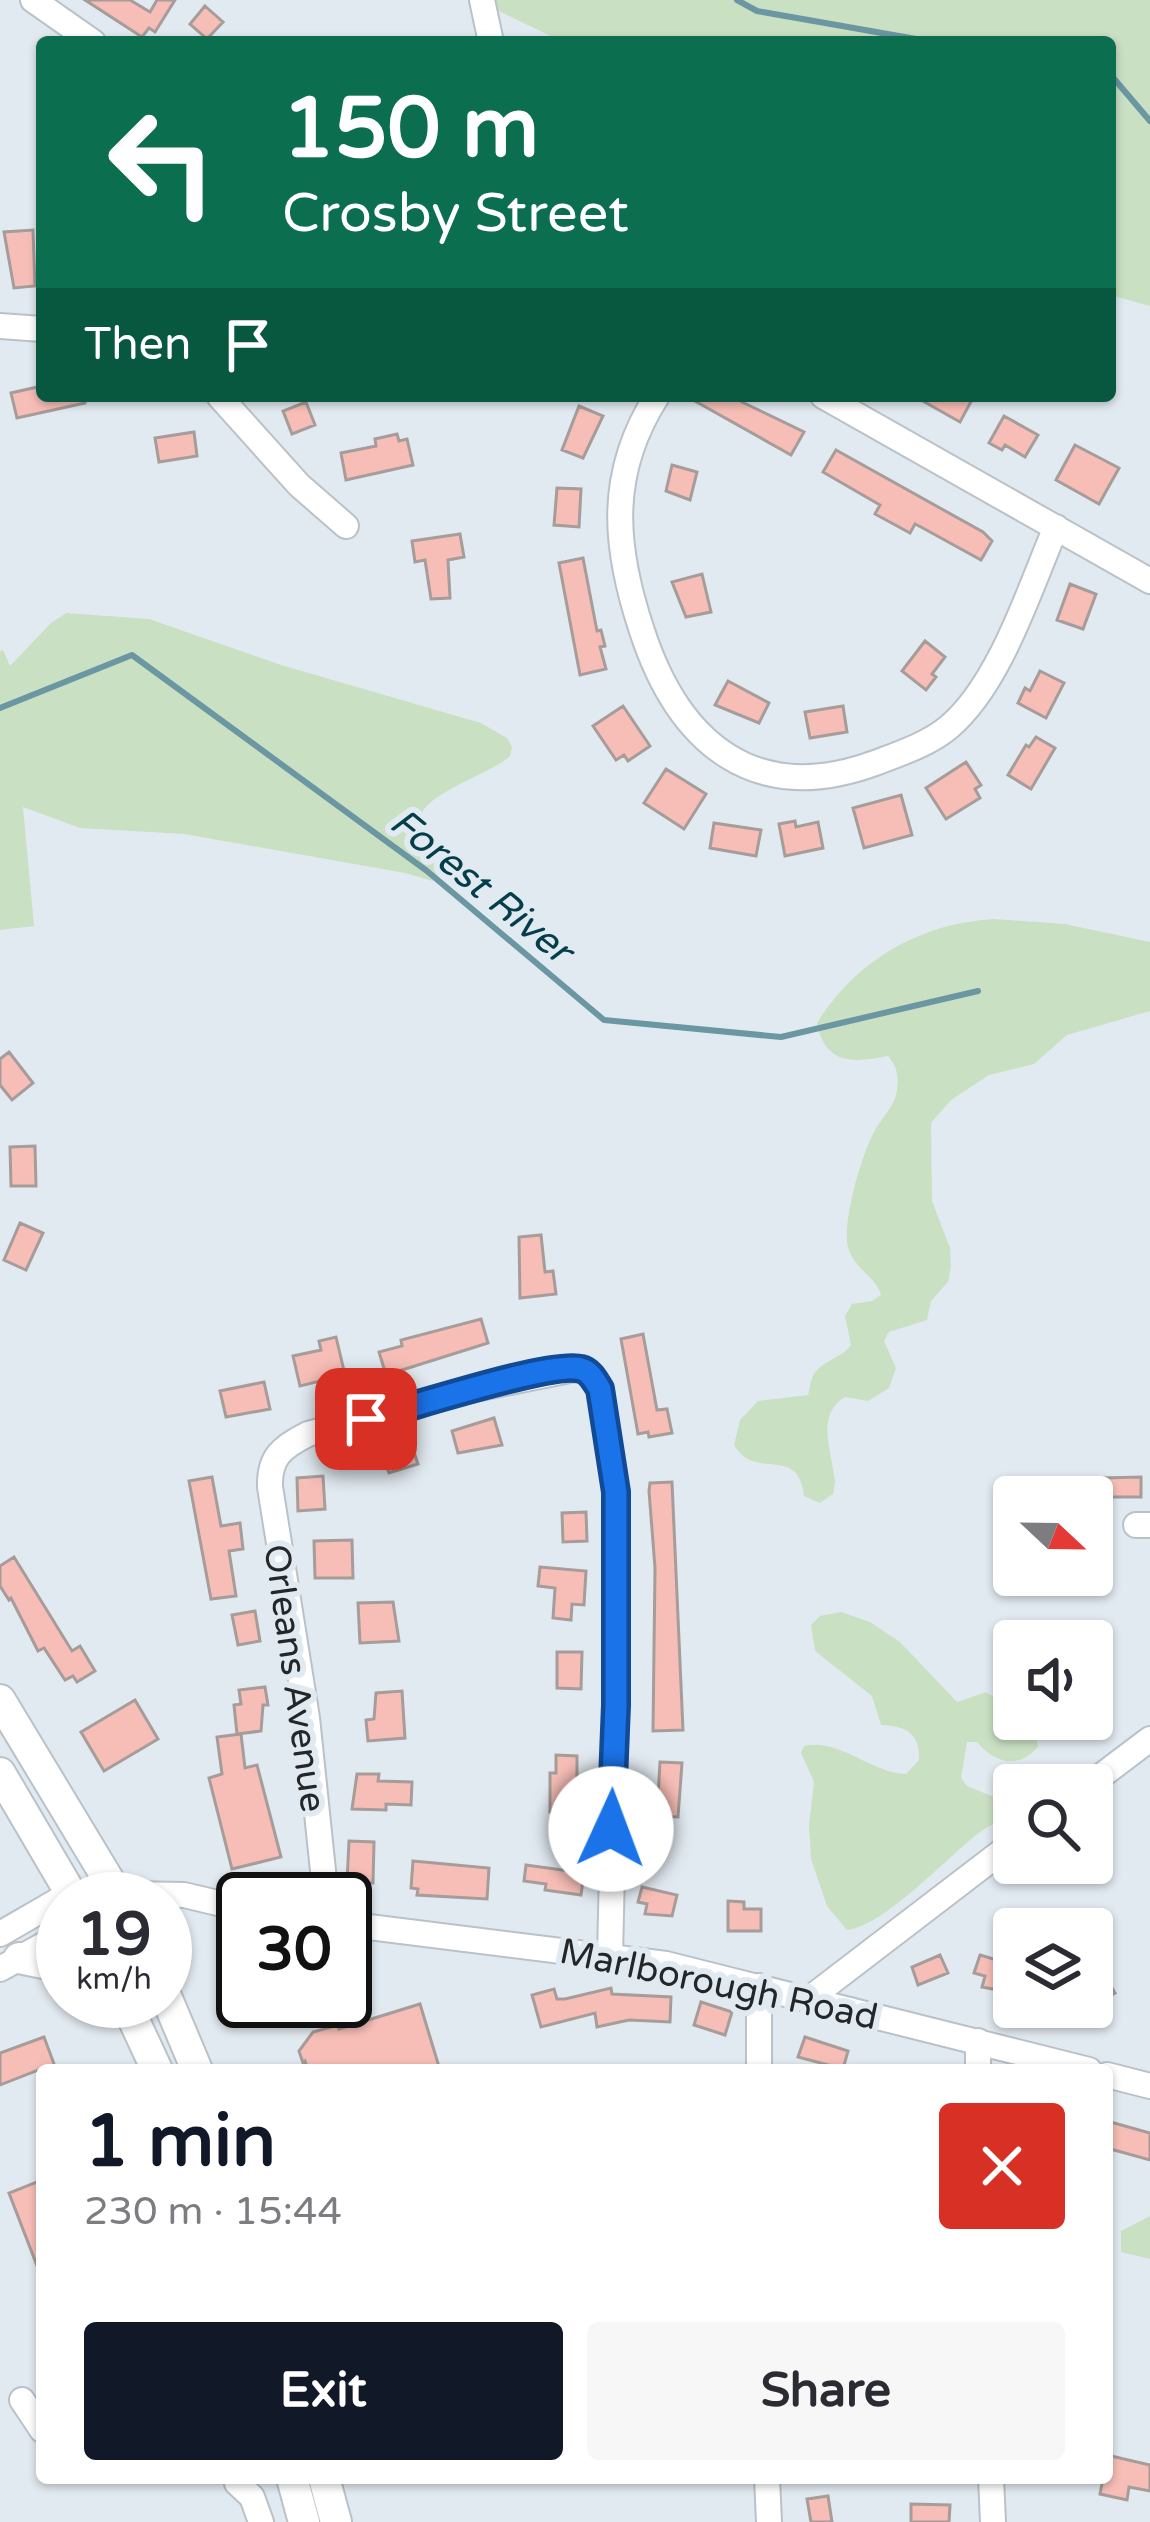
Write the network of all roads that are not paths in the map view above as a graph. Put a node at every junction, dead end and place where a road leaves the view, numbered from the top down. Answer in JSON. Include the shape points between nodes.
{"nodes":[{"id":1,"x":32,"y":0,"type":"edge"},
{"id":2,"x":482,"y":0,"type":"edge"},
{"id":3,"x":85,"y":36,"type":"edge"},
{"id":4,"x":490,"y":36,"type":"edge"},
{"id":5,"x":0,"y":326,"type":"edge"},
{"id":6,"x":36,"y":329,"type":"edge"},
{"id":7,"x":224,"y":402,"type":"edge"},
{"id":8,"x":653,"y":402,"type":"edge"},
{"id":9,"x":834,"y":402,"type":"edge"},
{"id":10,"x":346,"y":526,"type":"dead end"},
{"id":11,"x":1056,"y":527,"type":"junction"},
{"id":12,"x":1150,"y":581,"type":"edge"},
{"id":13,"x":0,"y":1700,"type":"edge"},
{"id":14,"x":1150,"y":1739,"type":"edge"},
{"id":15,"x":1113,"y":1767,"type":"edge"},
{"id":16,"x":0,"y":1773,"type":"edge"},
{"id":17,"x":993,"y":1858,"type":"edge"},
{"id":18,"x":58,"y":1872,"type":"edge"},
{"id":19,"x":101,"y":1872,"type":"edge"},
{"id":20,"x":323,"y":1872,"type":"edge"},
{"id":21,"x":372,"y":1927,"type":"edge"},
{"id":22,"x":36,"y":1928,"type":"edge"},
{"id":23,"x":36,"y":1943,"type":"edge"},
{"id":24,"x":6,"y":1954,"type":"edge"},
{"id":25,"x":610,"y":1955,"type":"junction"},
{"id":26,"x":36,"y":1961,"type":"edge"},
{"id":27,"x":759,"y":1987,"type":"junction"},
{"id":28,"x":809,"y":1999,"type":"junction"},
{"id":29,"x":137,"y":2028,"type":"edge"},
{"id":30,"x":179,"y":2028,"type":"edge"},
{"id":31,"x":978,"y":2041,"type":"junction"},
{"id":32,"x":154,"y":2064,"type":"edge"},
{"id":33,"x":194,"y":2064,"type":"edge"},
{"id":34,"x":759,"y":2064,"type":"edge"},
{"id":35,"x":978,"y":2064,"type":"edge"},
{"id":36,"x":1066,"y":2064,"type":"edge"},
{"id":37,"x":1113,"y":2077,"type":"edge"},
{"id":38,"x":1150,"y":2086,"type":"edge"},
{"id":39,"x":22,"y":2400,"type":"dead end"},
{"id":40,"x":36,"y":2421,"type":"edge"},
{"id":41,"x":238,"y":2484,"type":"edge"},
{"id":42,"x":294,"y":2484,"type":"edge"},
{"id":43,"x":326,"y":2484,"type":"edge"},
{"id":44,"x":767,"y":2484,"type":"edge"},
{"id":45,"x":991,"y":2484,"type":"edge"},
{"id":46,"x":261,"y":2522,"type":"edge"},
{"id":47,"x":304,"y":2522,"type":"edge"},
{"id":48,"x":336,"y":2522,"type":"edge"},
{"id":49,"x":769,"y":2522,"type":"edge"},
{"id":50,"x":993,"y":2522,"type":"edge"}],
"edges":[{"from":1,"to":3,"type":"street"},
{"from":2,"to":4,"type":"street"},
{"from":5,"to":6,"type":"street"},
{"from":7,"to":10,"type":"street"},
{"from":8,"to":11,"type":"street","via":[[622,474],[618,536],[655,672],[688,726],[734,761],[789,779],[848,772],[949,727],[983,685]]},
{"from":9,"to":11,"type":"street"},
{"from":11,"to":12,"type":"street"},
{"from":13,"to":19,"type":"main road"},
{"from":14,"to":15,"type":"street"},
{"from":16,"to":18,"type":"main road"},
{"from":17,"to":28,"type":"street"},
{"from":20,"to":25,"type":"street","name":"Orleans Avenue","via":[[270,1487],[274,1457],[308,1434],[580,1368],[600,1389],[616,1492]]},
{"from":21,"to":25,"type":"street","name":"Marlborough Road"},
{"from":22,"to":24,"type":"street"},
{"from":23,"to":24,"type":"street"},
{"from":24,"to":26,"type":"main road"},
{"from":25,"to":27,"type":"street","name":"Marlborough Road"},
{"from":27,"to":28,"type":"street","name":"Marlborough Road"},
{"from":27,"to":34,"type":"street"},
{"from":28,"to":31,"type":"street","name":"Marlborough Road"},
{"from":29,"to":32,"type":"main road"},
{"from":30,"to":33,"type":"main road"},
{"from":31,"to":35,"type":"street"},
{"from":31,"to":36,"type":"street","name":"Marlborough Road"},
{"from":37,"to":38,"type":"street"},
{"from":39,"to":40,"type":"street"},
{"from":41,"to":46,"type":"street"},
{"from":42,"to":47,"type":"main road"},
{"from":43,"to":48,"type":"main road"},
{"from":44,"to":49,"type":"street"},
{"from":45,"to":50,"type":"street"}]}
